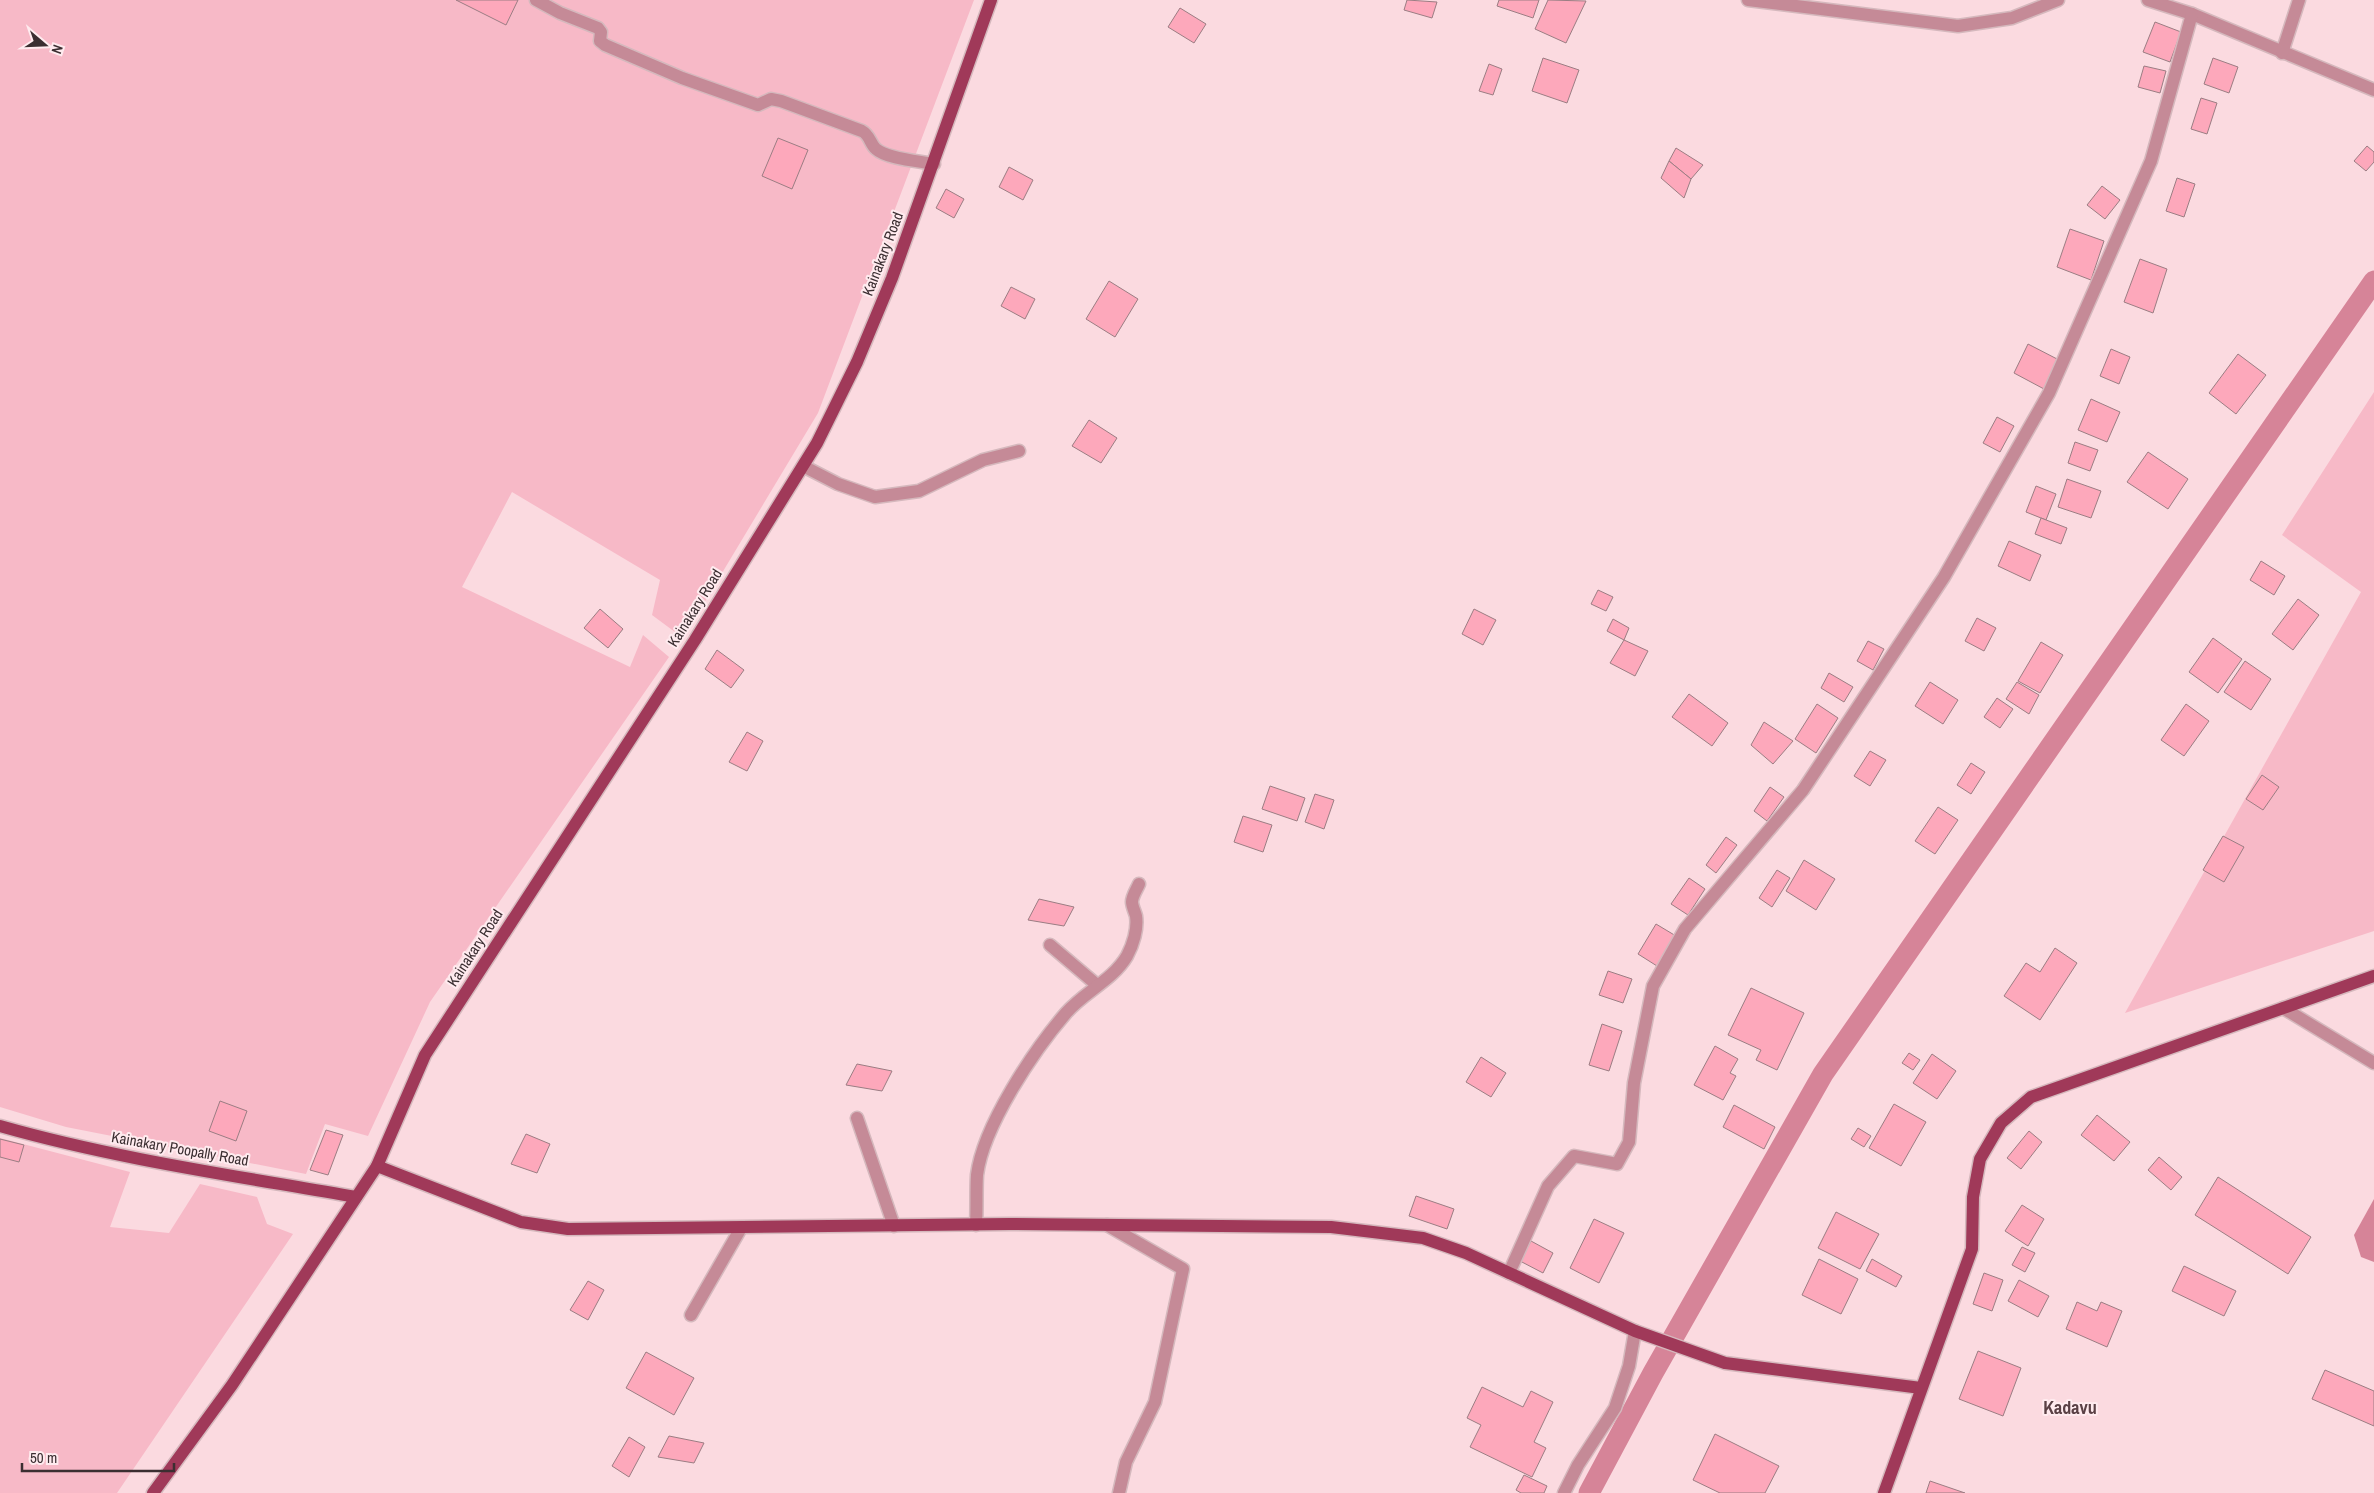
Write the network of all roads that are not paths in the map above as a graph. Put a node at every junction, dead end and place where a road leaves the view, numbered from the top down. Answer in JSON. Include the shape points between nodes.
{"nodes":[{"id":1,"x":536,"y":0,"type":"edge"},
{"id":2,"x":991,"y":0,"type":"edge"},
{"id":3,"x":1748,"y":0,"type":"edge"},
{"id":4,"x":2058,"y":0,"type":"edge"},
{"id":5,"x":2148,"y":0,"type":"edge"},
{"id":6,"x":2299,"y":0,"type":"edge"},
{"id":7,"x":2192,"y":14,"type":"junction"},
{"id":8,"x":2282,"y":53,"type":"junction"},
{"id":9,"x":2374,"y":90,"type":"edge"},
{"id":10,"x":934,"y":164,"type":"junction"},
{"id":11,"x":1019,"y":451,"type":"dead end"},
{"id":12,"x":803,"y":466,"type":"junction"},
{"id":13,"x":1139,"y":884,"type":"dead end"},
{"id":14,"x":1050,"y":944,"type":"dead end"},
{"id":15,"x":2374,"y":976,"type":"edge"},
{"id":16,"x":1097,"y":985,"type":"junction"},
{"id":17,"x":2283,"y":1008,"type":"junction"},
{"id":18,"x":2374,"y":1063,"type":"edge"},
{"id":19,"x":857,"y":1118,"type":"dead end"},
{"id":20,"x":0,"y":1126,"type":"edge"},
{"id":21,"x":377,"y":1166,"type":"junction"},
{"id":22,"x":356,"y":1197,"type":"junction"},
{"id":23,"x":976,"y":1225,"type":"junction"},
{"id":24,"x":1107,"y":1225,"type":"junction"},
{"id":25,"x":894,"y":1226,"type":"junction"},
{"id":26,"x":741,"y":1228,"type":"junction"},
{"id":27,"x":1509,"y":1273,"type":"junction"},
{"id":28,"x":691,"y":1315,"type":"dead end"},
{"id":29,"x":1634,"y":1331,"type":"junction"},
{"id":30,"x":1921,"y":1388,"type":"junction"},
{"id":31,"x":153,"y":1493,"type":"edge"},
{"id":32,"x":1119,"y":1493,"type":"edge"},
{"id":33,"x":1564,"y":1493,"type":"edge"},
{"id":34,"x":1884,"y":1493,"type":"edge"}],
"edges":[{"from":1,"to":10,"type":"street","via":[[598,28],[600,41],[605,45],[682,78],[758,105],[771,99],[781,102],[862,130],[878,151]]},
{"from":2,"to":10,"type":"main road","name":"Kainakary Road"},
{"from":3,"to":4,"type":"street","via":[[1958,26],[2012,18]]},
{"from":5,"to":7,"type":"street"},
{"from":6,"to":8,"type":"street"},
{"from":7,"to":8,"type":"street"},
{"from":7,"to":27,"type":"street","via":[[2151,161],[2048,393],[1944,577],[1803,790],[1685,929],[1653,986],[1634,1083],[1629,1142],[1617,1164],[1574,1156],[1548,1186]]},
{"from":8,"to":9,"type":"street"},
{"from":10,"to":12,"type":"main road","name":"Kainakary Road","via":[[857,362]]},
{"from":11,"to":12,"type":"street","via":[[983,460],[919,491],[875,497],[838,484]]},
{"from":12,"to":21,"type":"main road","name":"Kainakary Road","via":[[695,640],[425,1055]]},
{"from":13,"to":16,"type":"street","via":[[1132,901],[1137,925],[1132,947],[1118,970]]},
{"from":14,"to":16,"type":"street"},
{"from":15,"to":17,"type":"main road"},
{"from":16,"to":23,"type":"street","via":[[1066,1013],[1023,1071],[1002,1108],[977,1174]]},
{"from":17,"to":18,"type":"street"},
{"from":17,"to":30,"type":"main road","via":[[2031,1097],[2001,1123],[1980,1159],[1973,1197],[1972,1249]]},
{"from":19,"to":25,"type":"street"},
{"from":20,"to":22,"type":"main road","name":"Kainakary Poopally Road","via":[[135,1158]]},
{"from":21,"to":22,"type":"main road","name":"Kainakary Road"},
{"from":21,"to":26,"type":"main road","via":[[522,1222],[568,1228]]},
{"from":22,"to":31,"type":"main road","name":"Kainakary Road","via":[[232,1385]]},
{"from":23,"to":24,"type":"main road"},
{"from":23,"to":25,"type":"main road"},
{"from":24,"to":27,"type":"main road","via":[[1331,1227],[1423,1238]]},
{"from":24,"to":32,"type":"street","via":[[1183,1269],[1154,1402],[1126,1462]]},
{"from":25,"to":26,"type":"main road"},
{"from":26,"to":28,"type":"street"},
{"from":27,"to":29,"type":"main road"},
{"from":29,"to":30,"type":"main road","via":[[1725,1363]]},
{"from":29,"to":33,"type":"street","via":[[1629,1366],[1615,1408]]},
{"from":30,"to":34,"type":"main road"}]}
